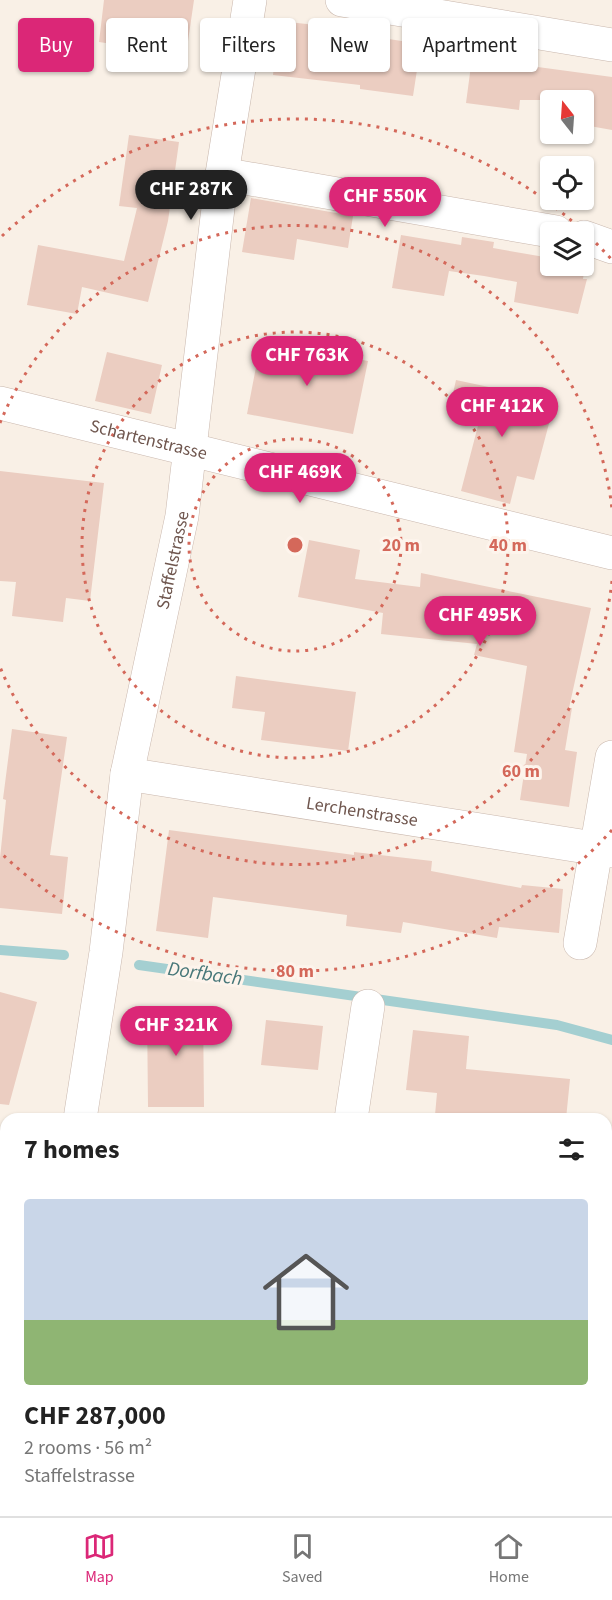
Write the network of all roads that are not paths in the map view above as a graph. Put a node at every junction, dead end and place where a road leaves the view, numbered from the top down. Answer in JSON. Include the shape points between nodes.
{"nodes":[{"id":1,"x":250,"y":0,"type":"edge"},
{"id":2,"x":342,"y":0,"type":"edge"},
{"id":3,"x":612,"y":45,"type":"edge"},
{"id":4,"x":222,"y":174,"type":"junction"},
{"id":5,"x":540,"y":229,"type":"edge"},
{"id":6,"x":594,"y":241,"type":"edge"},
{"id":7,"x":612,"y":247,"type":"edge"},
{"id":8,"x":0,"y":403,"type":"edge"},
{"id":9,"x":189,"y":449,"type":"junction"},
{"id":10,"x":612,"y":553,"type":"edge"},
{"id":11,"x":612,"y":757,"type":"edge"},
{"id":12,"x":127,"y":774,"type":"junction"},
{"id":13,"x":605,"y":850,"type":"edge"},
{"id":14,"x":580,"y":943,"type":"dead end"},
{"id":15,"x":368,"y":1006,"type":"dead end"},
{"id":16,"x":81,"y":1113,"type":"edge"},
{"id":17,"x":352,"y":1113,"type":"edge"}],
"edges":[{"from":1,"to":4,"type":"street","name":"Staffelstrasse"},
{"from":2,"to":3,"type":"street"},
{"from":4,"to":5,"type":"street"},
{"from":4,"to":9,"type":"street","name":"Staffelstrasse"},
{"from":6,"to":7,"type":"street"},
{"from":8,"to":9,"type":"street","name":"Schartenstrasse"},
{"from":9,"to":10,"type":"street","name":"Schartenstrasse"},
{"from":9,"to":12,"type":"street","name":"Staffelstrasse","via":[[182,516]]},
{"from":11,"to":13,"type":"street"},
{"from":12,"to":13,"type":"street","name":"Lerchenstrasse"},
{"from":12,"to":16,"type":"street","name":"Staffelstrasse","via":[[106,952]]},
{"from":13,"to":14,"type":"street"},
{"from":15,"to":17,"type":"street"}]}
